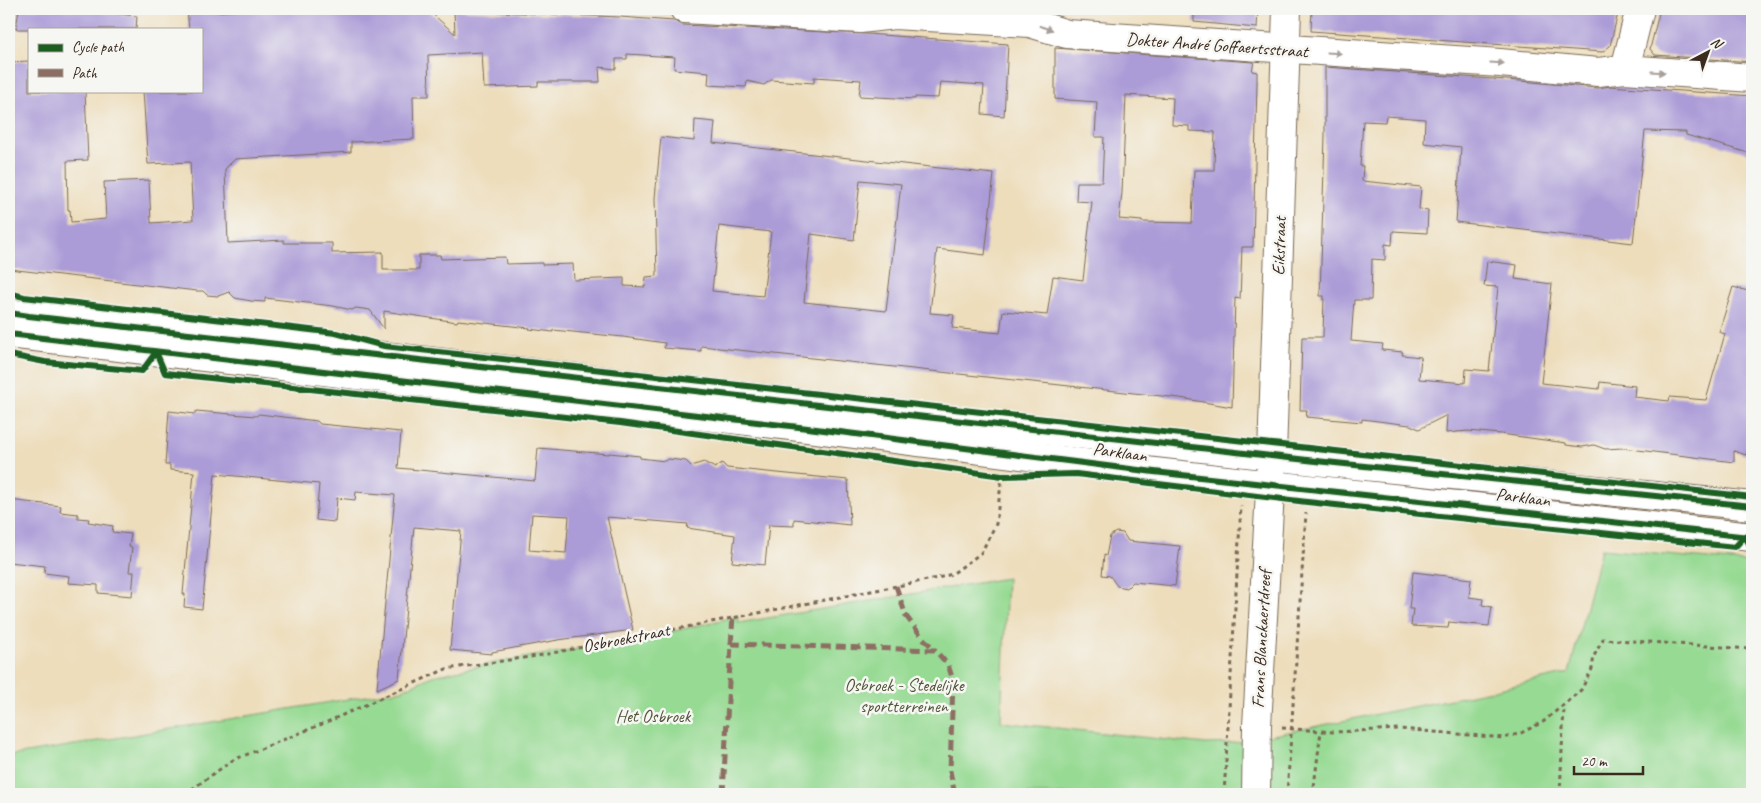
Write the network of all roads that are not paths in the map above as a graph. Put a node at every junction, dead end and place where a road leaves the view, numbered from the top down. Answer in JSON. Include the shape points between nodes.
{"nodes":[{"id":1,"x":684,"y":9,"type":"edge"},
{"id":2,"x":1287,"y":9,"type":"edge"},
{"id":3,"x":1640,"y":9,"type":"edge"},
{"id":4,"x":1286,"y":50,"type":"junction"},
{"id":5,"x":1625,"y":69,"type":"junction"},
{"id":6,"x":1752,"y":78,"type":"edge"},
{"id":7,"x":9,"y":313,"type":"edge"},
{"id":8,"x":9,"y":334,"type":"edge"},
{"id":9,"x":1272,"y":456,"type":"junction"},
{"id":10,"x":1270,"y":484,"type":"junction"},
{"id":11,"x":1751,"y":503,"type":"edge"},
{"id":12,"x":1752,"y":537,"type":"edge"},
{"id":13,"x":1256,"y":794,"type":"edge"}],
"edges":[{"from":1,"to":4,"type":"main road","name":"Dokter André Goffaertsstraat","one_way":true,"via":[[860,19],[894,15],[1030,23],[1067,34]]},
{"from":2,"to":4,"type":"main road","name":"Eikstraat"},
{"from":3,"to":5,"type":"main road"},
{"from":4,"to":5,"type":"main road","name":"Dokter André Goffaertsstraat","one_way":true,"via":[[1598,72]]},
{"from":4,"to":9,"type":"main road","name":"Eikstraat"},
{"from":5,"to":6,"type":"main road","name":"Dokter André Goffaertsstraat","one_way":true},
{"from":7,"to":9,"type":"main road","name":"Parklaan"},
{"from":8,"to":10,"type":"main road","name":"Parklaan","via":[[1002,469],[1154,472]]},
{"from":9,"to":10,"type":"main road","name":"Eikstraat"},
{"from":9,"to":11,"type":"main road","name":"Parklaan"},
{"from":10,"to":12,"type":"main road","name":"Parklaan"},
{"from":10,"to":13,"type":"main road","name":"Frans Blanckaertdreef"}]}
